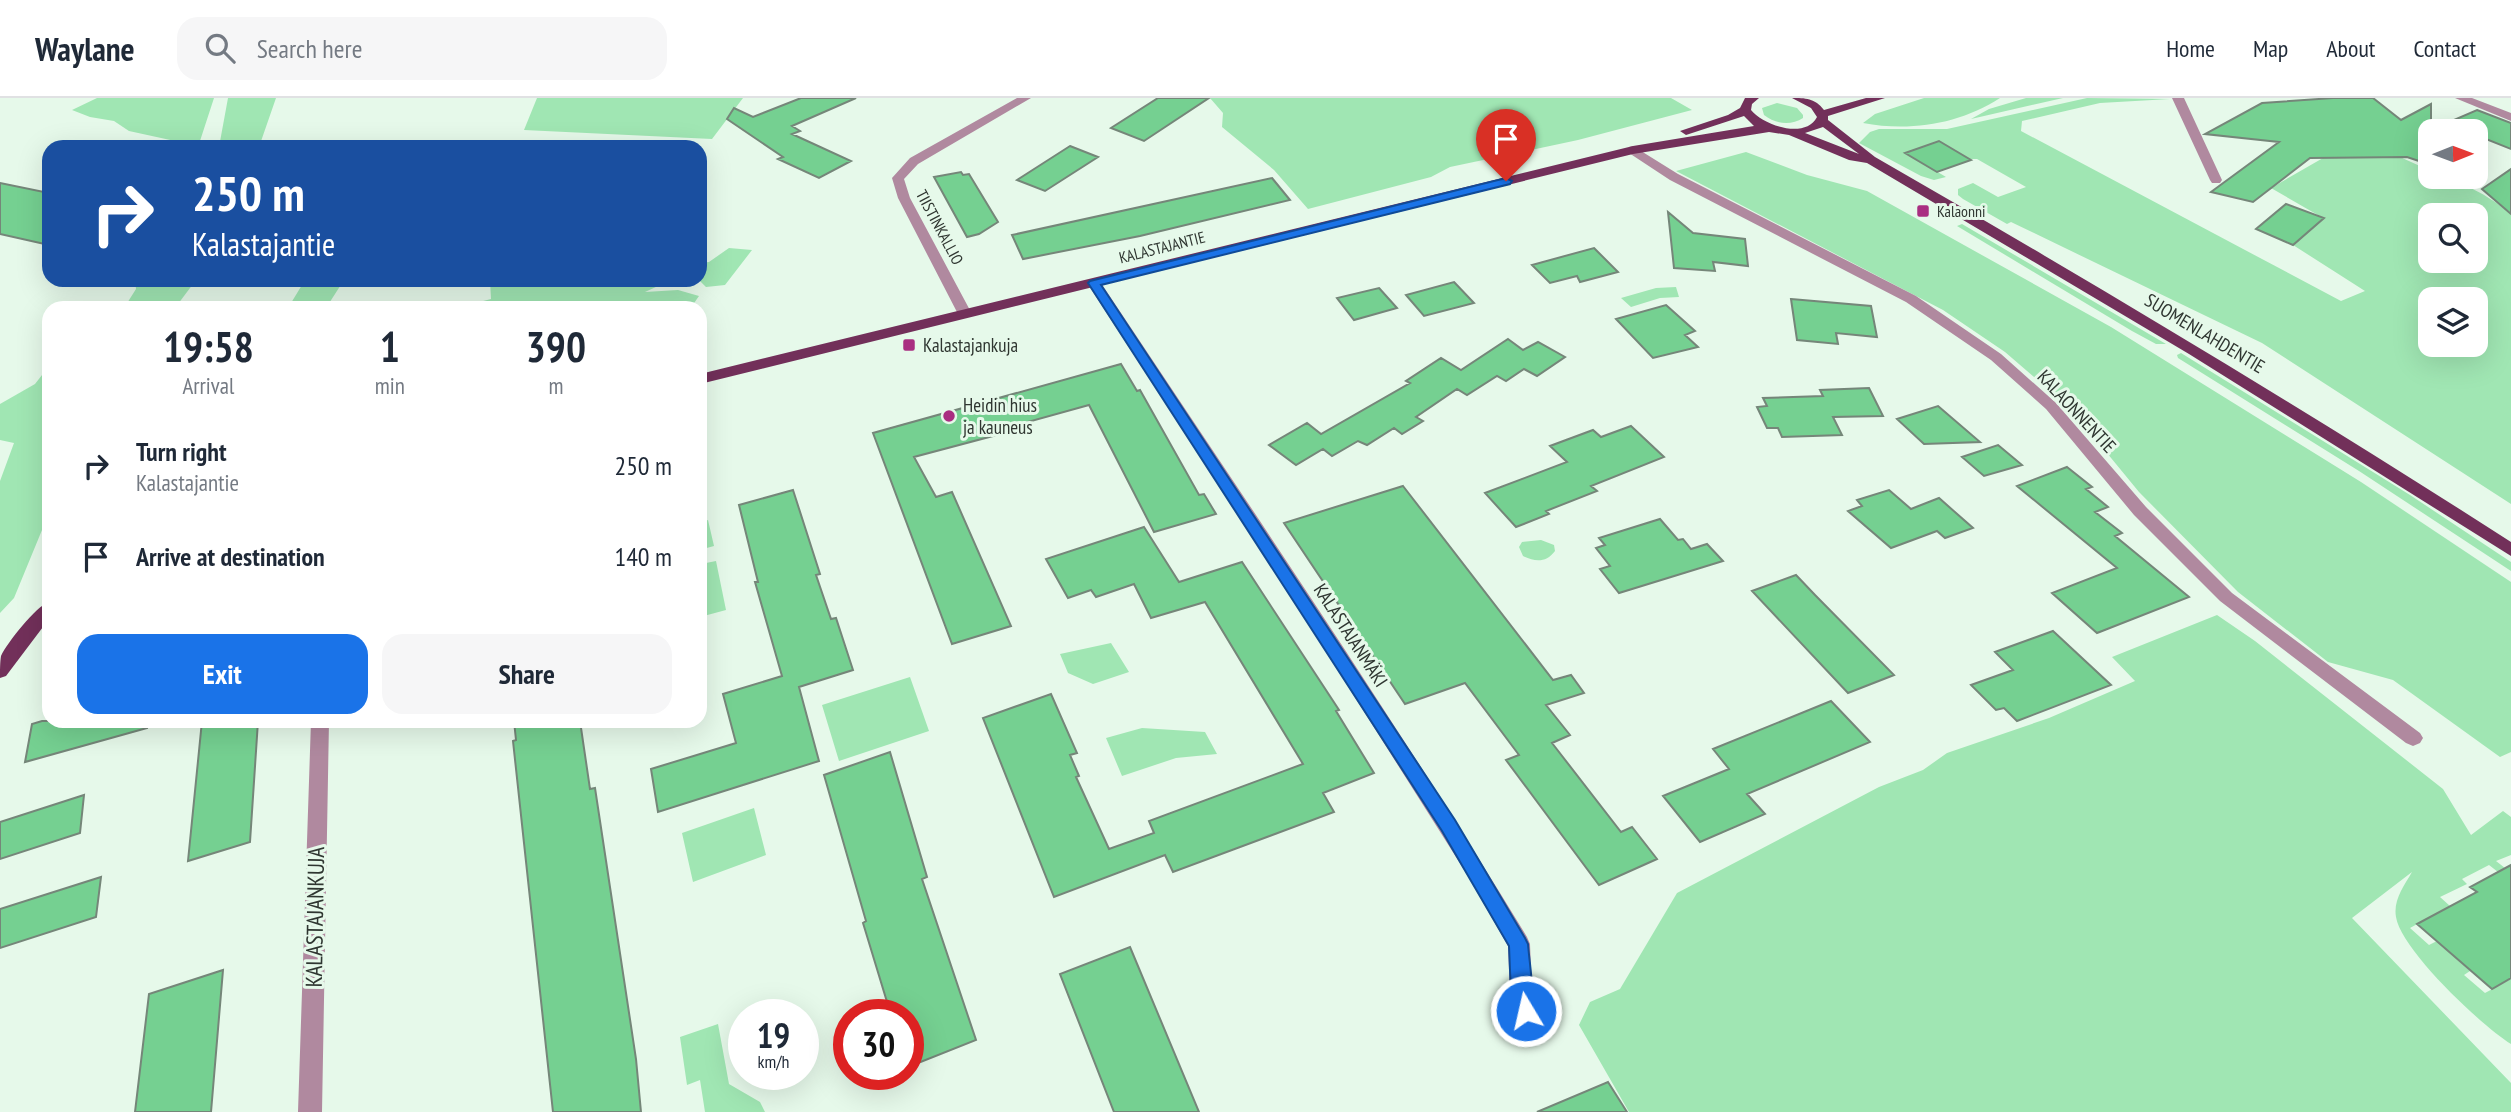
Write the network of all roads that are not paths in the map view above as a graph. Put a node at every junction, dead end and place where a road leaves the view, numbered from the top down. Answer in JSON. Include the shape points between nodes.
{"nodes":[{"id":1,"x":1025,"y":98,"type":"edge"},
{"id":2,"x":1732,"y":98,"type":"edge"},
{"id":3,"x":1818,"y":98,"type":"edge"},
{"id":4,"x":1879,"y":98,"type":"edge"},
{"id":5,"x":2178,"y":98,"type":"edge"},
{"id":6,"x":2461,"y":98,"type":"edge"},
{"id":7,"x":1801,"y":99,"type":"edge"},
{"id":8,"x":1747,"y":105,"type":"edge"},
{"id":9,"x":1822,"y":117,"type":"junction"},
{"id":10,"x":2511,"y":117,"type":"edge"},
{"id":11,"x":1772,"y":128,"type":"junction"},
{"id":12,"x":1787,"y":131,"type":"junction"},
{"id":13,"x":1633,"y":150,"type":"junction"},
{"id":14,"x":1871,"y":160,"type":"junction"},
{"id":15,"x":2216,"y":180,"type":"dead end"},
{"id":16,"x":1094,"y":283,"type":"junction"},
{"id":17,"x":965,"y":314,"type":"junction"},
{"id":18,"x":707,"y":377,"type":"edge"},
{"id":19,"x":2511,"y":550,"type":"edge"},
{"id":20,"x":42,"y":615,"type":"edge"},
{"id":21,"x":0,"y":671,"type":"edge"},
{"id":22,"x":320,"y":728,"type":"edge"},
{"id":23,"x":2413,"y":738,"type":"dead end"},
{"id":24,"x":1530,"y":1027,"type":"dead end"},
{"id":25,"x":310,"y":1112,"type":"edge"}],
"edges":[{"from":1,"to":17,"type":"street","name":"TIISTINKALLIO","via":[[914,161],[898,178]]},
{"from":2,"to":8,"type":"main road"},
{"from":3,"to":7,"type":"main road"},
{"from":4,"to":9,"type":"main road"},
{"from":5,"to":15,"type":"street"},
{"from":6,"to":10,"type":"street"},
{"from":7,"to":9,"type":"main road","name":"SUOMENLAHDENTIE","via":[[1815,106]]},
{"from":8,"to":11,"type":"main road","via":[[1756,122]]},
{"from":8,"to":13,"type":"main road","name":"KALASTAJANTIE","via":[[1732,118]]},
{"from":9,"to":12,"type":"main road","via":[[1813,128]]},
{"from":9,"to":14,"type":"main road","name":"SUOMENLAHDENTIE"},
{"from":11,"to":12,"type":"main road","name":"SUOMENLAHDENTIE"},
{"from":11,"to":13,"type":"main road","name":"KALASTAJANTIE"},
{"from":12,"to":14,"type":"main road","name":"SUOMENLAHDENTIE"},
{"from":13,"to":16,"type":"main road","name":"KALASTAJANTIE"},
{"from":13,"to":23,"type":"street","name":"KALAONNENTIE","via":[[1674,177],[1912,299],[1996,357],[2051,406],[2140,511],[2226,597]]},
{"from":14,"to":19,"type":"main road","name":"SUOMENLAHDENTIE","via":[[2221,365]]},
{"from":16,"to":17,"type":"main road","name":"KALASTAJANTIE"},
{"from":16,"to":24,"type":"street","name":"KALASTAJANMÄKI","via":[[1475,870],[1518,944],[1521,994]]},
{"from":17,"to":18,"type":"main road","name":"KALASTAJANTIE"},
{"from":20,"to":21,"type":"main road"},
{"from":22,"to":25,"type":"street","name":"KALASTAJANKUJA"}]}
